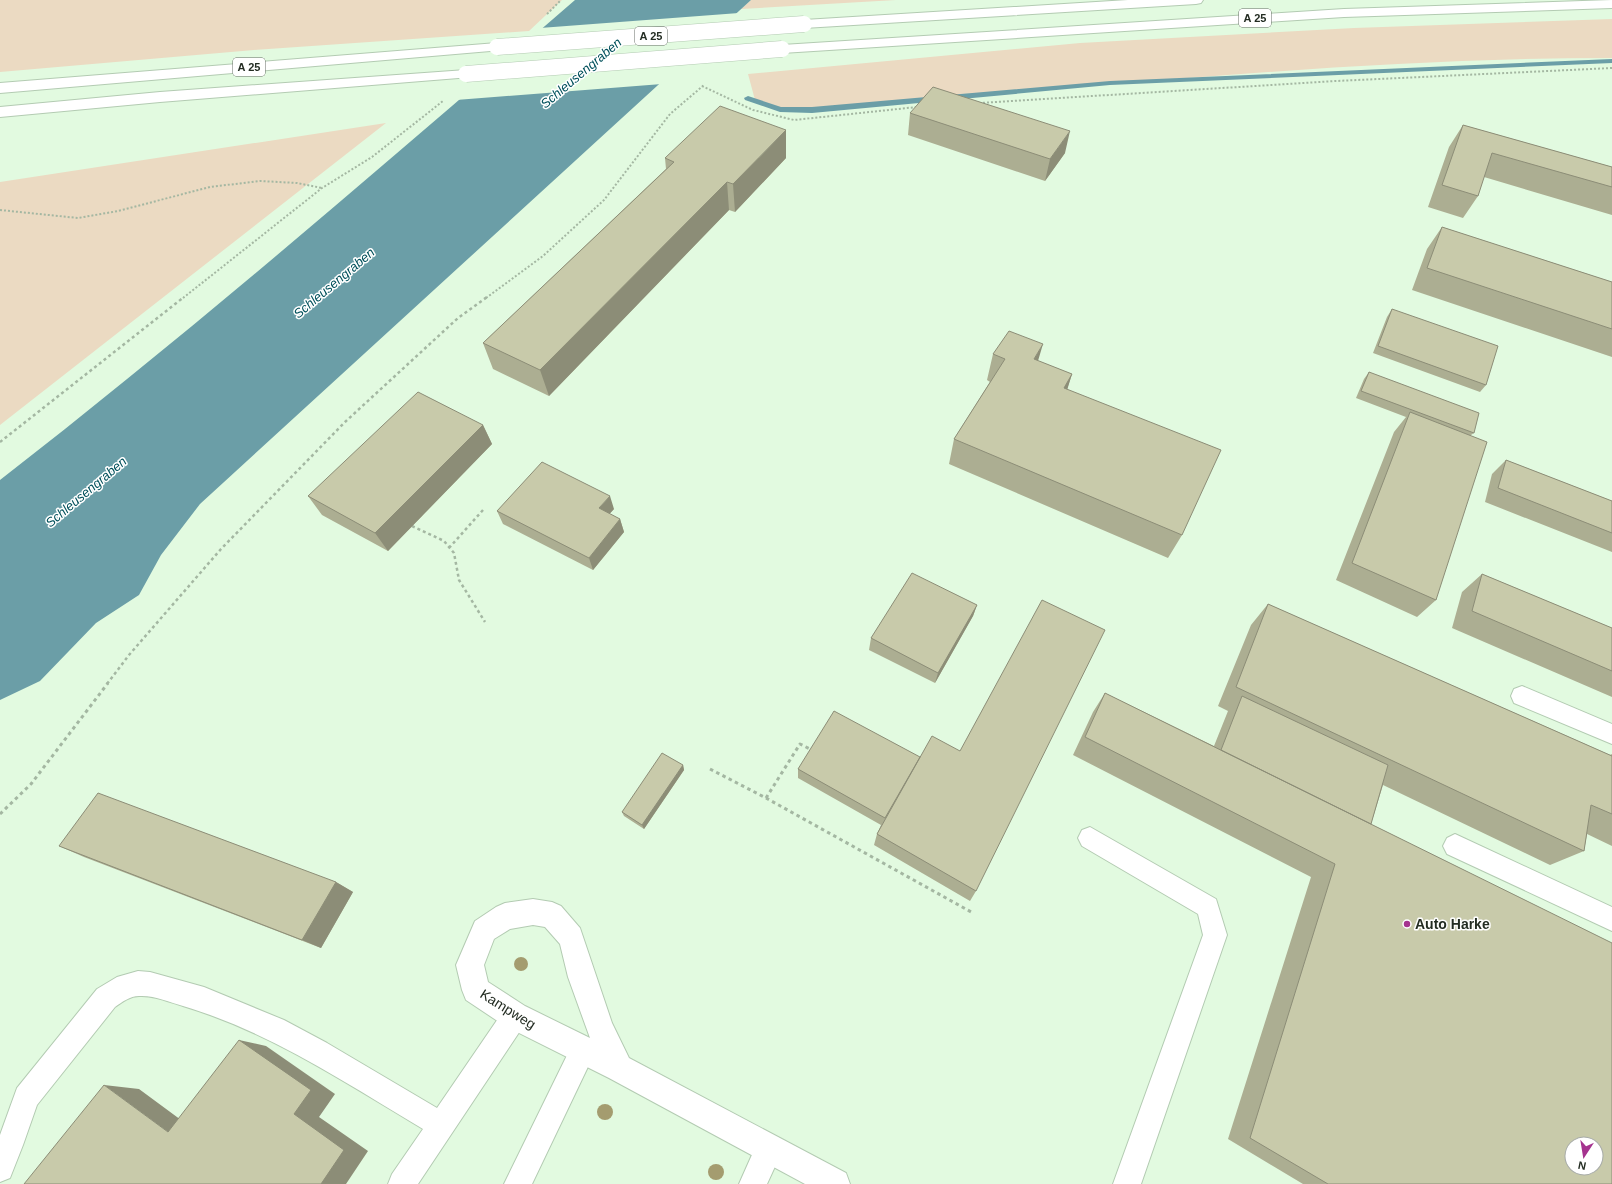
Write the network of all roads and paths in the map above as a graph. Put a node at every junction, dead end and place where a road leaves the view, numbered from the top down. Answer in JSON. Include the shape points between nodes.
{"nodes":[{"id":1,"x":561,"y":0,"type":"edge"},
{"id":2,"x":1196,"y":0,"type":"edge"},
{"id":3,"x":1612,"y":4,"type":"edge"},
{"id":4,"x":544,"y":16,"type":"dead end"},
{"id":5,"x":1612,"y":68,"type":"edge"},
{"id":6,"x":708,"y":81,"type":"dead end"},
{"id":7,"x":702,"y":86,"type":"junction"},
{"id":8,"x":0,"y":88,"type":"edge"},
{"id":9,"x":448,"y":97,"type":"dead end"},
{"id":10,"x":978,"y":103,"type":"edge"},
{"id":11,"x":918,"y":107,"type":"edge"},
{"id":12,"x":0,"y":112,"type":"edge"},
{"id":13,"x":322,"y":188,"type":"junction"},
{"id":14,"x":0,"y":210,"type":"edge"},
{"id":15,"x":0,"y":442,"type":"edge"},
{"id":16,"x":483,"y":510,"type":"dead end"},
{"id":17,"x":412,"y":526,"type":"dead end"},
{"id":18,"x":449,"y":548,"type":"junction"},
{"id":19,"x":485,"y":622,"type":"dead end"},
{"id":20,"x":1522,"y":696,"type":"dead end"},
{"id":21,"x":1612,"y":734,"type":"edge"},
{"id":22,"x":814,"y":752,"type":"edge"},
{"id":23,"x":710,"y":769,"type":"dead end"},
{"id":24,"x":766,"y":798,"type":"junction"},
{"id":25,"x":0,"y":814,"type":"edge"},
{"id":26,"x":1090,"y":838,"type":"dead end"},
{"id":27,"x":1455,"y":846,"type":"dead end"},
{"id":28,"x":973,"y":913,"type":"edge"},
{"id":29,"x":1612,"y":919,"type":"edge"},
{"id":30,"x":515,"y":1016,"type":"junction"},
{"id":31,"x":583,"y":1050,"type":"junction"},
{"id":32,"x":619,"y":1068,"type":"junction"},
{"id":33,"x":441,"y":1125,"type":"junction"},
{"id":34,"x":769,"y":1149,"type":"junction"},
{"id":35,"x":0,"y":1168,"type":"edge"},
{"id":36,"x":402,"y":1184,"type":"edge"},
{"id":37,"x":518,"y":1184,"type":"edge"},
{"id":38,"x":753,"y":1184,"type":"edge"},
{"id":39,"x":835,"y":1184,"type":"edge"},
{"id":40,"x":1127,"y":1184,"type":"edge"}],
"edges":[{"from":1,"to":4,"type":"path"},
{"from":2,"to":8,"type":"main road","number":"A 25","bridge":true,"via":[[804,24]]},
{"from":3,"to":12,"type":"main road","number":"A 25","bridge":true,"via":[[1344,13],[782,50],[160,97]]},
{"from":5,"to":10,"type":"path","via":[[1328,81]]},
{"from":6,"to":7,"type":"path"},
{"from":7,"to":11,"type":"path","via":[[753,110],[794,120]]},
{"from":7,"to":25,"type":"path","via":[[670,114],[604,200],[543,256],[458,318],[345,422],[226,544],[129,655],[31,784]]},
{"from":9,"to":13,"type":"path","via":[[372,157]]},
{"from":13,"to":14,"type":"path","via":[[297,183],[260,181],[210,187],[118,211],[78,218]]},
{"from":13,"to":15,"type":"path"},
{"from":16,"to":18,"type":"path"},
{"from":17,"to":18,"type":"path","via":[[444,541]]},
{"from":18,"to":19,"type":"path","via":[[454,553],[459,580]]},
{"from":20,"to":21,"type":"lane"},
{"from":22,"to":24,"type":"path","via":[[800,744]]},
{"from":23,"to":24,"type":"path"},
{"from":24,"to":28,"type":"path"},
{"from":26,"to":40,"type":"lane","via":[[1208,907],[1215,935]]},
{"from":27,"to":29,"type":"lane"},
{"from":30,"to":31,"type":"main road","name":"Kampweg"},
{"from":30,"to":32,"type":"main road","name":"Kampweg","via":[[476,990],[470,965],[484,930],[505,916],[533,912],[552,914],[571,938],[600,1029]]},
{"from":30,"to":33,"type":"lane"},
{"from":31,"to":32,"type":"main road","name":"Kampweg"},
{"from":31,"to":37,"type":"lane"},
{"from":32,"to":34,"type":"main road","name":"Kampweg"},
{"from":33,"to":35,"type":"lane","via":[[275,1029],[204,1000],[150,984],[138,983],[126,986],[106,998],[26,1097]]},
{"from":33,"to":36,"type":"lane"},
{"from":34,"to":38,"type":"lane"},
{"from":34,"to":39,"type":"main road","name":"Kampweg"}]}
